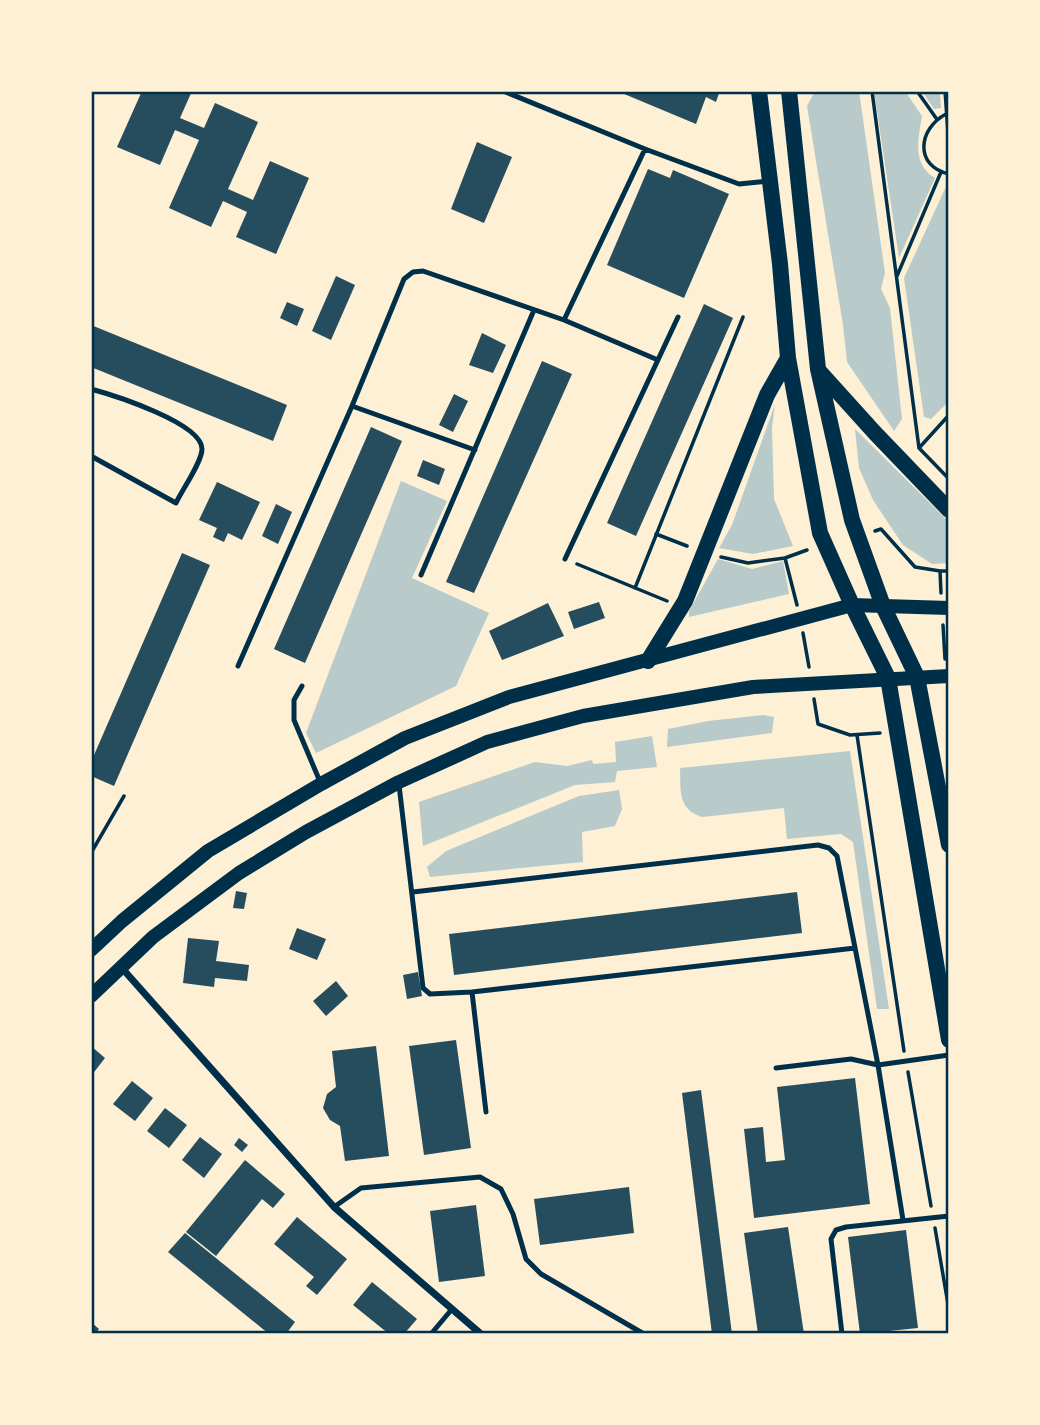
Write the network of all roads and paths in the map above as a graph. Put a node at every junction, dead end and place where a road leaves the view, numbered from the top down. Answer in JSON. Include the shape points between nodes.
{"nodes":[{"id":1,"x":503,"y":91,"type":"edge"},
{"id":2,"x":759,"y":91,"type":"edge"},
{"id":3,"x":789,"y":91,"type":"edge"},
{"id":4,"x":872,"y":91,"type":"edge"},
{"id":5,"x":918,"y":91,"type":"edge"},
{"id":6,"x":945,"y":91,"type":"edge"},
{"id":7,"x":946,"y":114,"type":"junction"},
{"id":8,"x":936,"y":119,"type":"junction"},
{"id":9,"x":949,"y":147,"type":"edge"},
{"id":10,"x":645,"y":149,"type":"junction"},
{"id":11,"x":941,"y":172,"type":"junction"},
{"id":12,"x":949,"y":174,"type":"edge"},
{"id":13,"x":770,"y":181,"type":"junction"},
{"id":14,"x":896,"y":278,"type":"junction"},
{"id":15,"x":534,"y":310,"type":"junction"},
{"id":16,"x":678,"y":317,"type":"dead end"},
{"id":17,"x":743,"y":317,"type":"dead end"},
{"id":18,"x":564,"y":320,"type":"junction"},
{"id":19,"x":789,"y":358,"type":"junction"},
{"id":20,"x":658,"y":360,"type":"junction"},
{"id":21,"x":818,"y":369,"type":"junction"},
{"id":22,"x":91,"y":389,"type":"edge"},
{"id":23,"x":352,"y":405,"type":"junction"},
{"id":24,"x":949,"y":415,"type":"edge"},
{"id":25,"x":919,"y":448,"type":"junction"},
{"id":26,"x":475,"y":450,"type":"junction"},
{"id":27,"x":91,"y":456,"type":"edge"},
{"id":28,"x":949,"y":479,"type":"edge"},
{"id":29,"x":949,"y":510,"type":"edge"},
{"id":30,"x":656,"y":534,"type":"junction"},
{"id":31,"x":706,"y":553,"type":"junction"},
{"id":32,"x":785,"y":558,"type":"dead end"},
{"id":33,"x":565,"y":559,"type":"joint"},
{"id":34,"x":940,"y":571,"type":"dead end"},
{"id":35,"x":949,"y":571,"type":"edge"},
{"id":36,"x":421,"y":575,"type":"dead end"},
{"id":37,"x":635,"y":588,"type":"junction"},
{"id":38,"x":669,"y":602,"type":"dead end"},
{"id":39,"x":852,"y":605,"type":"junction"},
{"id":40,"x":883,"y":606,"type":"junction"},
{"id":41,"x":949,"y":608,"type":"edge"},
{"id":42,"x":648,"y":661,"type":"junction"},
{"id":43,"x":238,"y":666,"type":"dead end"},
{"id":44,"x":949,"y":676,"type":"edge"},
{"id":45,"x":917,"y":677,"type":"junction"},
{"id":46,"x":888,"y":678,"type":"junction"},
{"id":47,"x":302,"y":685,"type":"dead end"},
{"id":48,"x":857,"y":735,"type":"dead end"},
{"id":49,"x":399,"y":782,"type":"junction"},
{"id":50,"x":321,"y":784,"type":"junction"},
{"id":51,"x":124,"y":796,"type":"dead end"},
{"id":52,"x":949,"y":845,"type":"edge"},
{"id":53,"x":91,"y":853,"type":"edge"},
{"id":54,"x":412,"y":892,"type":"junction"},
{"id":55,"x":855,"y":948,"type":"junction"},
{"id":56,"x":91,"y":950,"type":"edge"},
{"id":57,"x":121,"y":966,"type":"junction"},
{"id":58,"x":472,"y":992,"type":"junction"},
{"id":59,"x":91,"y":996,"type":"edge"},
{"id":60,"x":949,"y":1040,"type":"edge"},
{"id":61,"x":949,"y":1055,"type":"edge"},
{"id":62,"x":906,"y":1061,"type":"junction"},
{"id":63,"x":878,"y":1065,"type":"junction"},
{"id":64,"x":776,"y":1068,"type":"dead end"},
{"id":65,"x":486,"y":1112,"type":"dead end"},
{"id":66,"x":334,"y":1207,"type":"junction"},
{"id":67,"x":949,"y":1216,"type":"edge"},
{"id":68,"x":933,"y":1217,"type":"junction"},
{"id":69,"x":903,"y":1220,"type":"junction"},
{"id":70,"x":452,"y":1309,"type":"junction"},
{"id":71,"x":949,"y":1310,"type":"edge"},
{"id":72,"x":431,"y":1334,"type":"edge"},
{"id":73,"x":481,"y":1334,"type":"edge"},
{"id":74,"x":644,"y":1334,"type":"edge"},
{"id":75,"x":842,"y":1334,"type":"edge"}],
"edges":[{"from":1,"to":10,"type":"lane"},
{"from":2,"to":13,"type":"main road"},
{"from":3,"to":21,"type":"main road"},
{"from":4,"to":14,"type":"path"},
{"from":5,"to":8,"type":"path"},
{"from":6,"to":7,"type":"path"},
{"from":7,"to":8,"type":"path"},
{"from":7,"to":9,"type":"path"},
{"from":8,"to":11,"type":"path","via":[[928,129],[924,153]]},
{"from":10,"to":13,"type":"lane","via":[[739,184]]},
{"from":10,"to":18,"type":"lane"},
{"from":11,"to":12,"type":"path"},
{"from":11,"to":14,"type":"path"},
{"from":13,"to":19,"type":"main road"},
{"from":14,"to":25,"type":"path"},
{"from":15,"to":18,"type":"lane"},
{"from":15,"to":23,"type":"lane","via":[[423,271],[413,272],[404,279]]},
{"from":15,"to":26,"type":"lane"},
{"from":16,"to":20,"type":"lane"},
{"from":17,"to":30,"type":"path"},
{"from":18,"to":20,"type":"lane"},
{"from":19,"to":31,"type":"main road","via":[[767,395]]},
{"from":19,"to":39,"type":"main road","via":[[820,533]]},
{"from":20,"to":33,"type":"lane"},
{"from":21,"to":29,"type":"main road"},
{"from":21,"to":40,"type":"main road","via":[[852,520]]},
{"from":22,"to":27,"type":"lane","via":[[170,419],[200,441],[202,452],[176,503]]},
{"from":23,"to":26,"type":"lane"},
{"from":23,"to":43,"type":"lane"},
{"from":24,"to":25,"type":"path"},
{"from":25,"to":28,"type":"path"},
{"from":26,"to":36,"type":"lane"},
{"from":30,"to":31,"type":"path"},
{"from":30,"to":37,"type":"path"},
{"from":31,"to":32,"type":"path","via":[[748,564]]},
{"from":31,"to":42,"type":"main road","via":[[685,601]]},
{"from":33,"to":37,"type":"path"},
{"from":34,"to":35,"type":"path"},
{"from":37,"to":38,"type":"path"},
{"from":39,"to":40,"type":"main road"},
{"from":39,"to":42,"type":"main road"},
{"from":39,"to":46,"type":"main road"},
{"from":40,"to":41,"type":"main road"},
{"from":40,"to":45,"type":"main road"},
{"from":42,"to":50,"type":"main road","via":[[509,697],[405,738]]},
{"from":44,"to":45,"type":"main road"},
{"from":45,"to":46,"type":"main road"},
{"from":45,"to":52,"type":"main road"},
{"from":46,"to":49,"type":"main road","via":[[753,687],[583,716],[487,742]]},
{"from":46,"to":60,"type":"main road"},
{"from":47,"to":50,"type":"lane","via":[[294,700],[294,720]]},
{"from":48,"to":62,"type":"path"},
{"from":49,"to":54,"type":"lane"},
{"from":49,"to":57,"type":"main road","via":[[239,873]]},
{"from":50,"to":56,"type":"main road","via":[[208,851]]},
{"from":51,"to":53,"type":"path"},
{"from":54,"to":55,"type":"lane","via":[[818,845],[837,856]]},
{"from":54,"to":58,"type":"lane","via":[[423,988],[430,994]]},
{"from":55,"to":58,"type":"lane"},
{"from":55,"to":63,"type":"lane"},
{"from":57,"to":59,"type":"main road"},
{"from":57,"to":66,"type":"street"},
{"from":58,"to":65,"type":"lane"},
{"from":61,"to":62,"type":"lane"},
{"from":62,"to":63,"type":"lane"},
{"from":62,"to":68,"type":"path"},
{"from":63,"to":64,"type":"lane","via":[[851,1059]]},
{"from":63,"to":69,"type":"lane"},
{"from":66,"to":70,"type":"street"},
{"from":66,"to":74,"type":"lane","via":[[361,1188],[481,1177],[502,1189],[526,1259],[541,1274]]},
{"from":67,"to":68,"type":"lane"},
{"from":68,"to":69,"type":"lane"},
{"from":68,"to":71,"type":"path"},
{"from":69,"to":75,"type":"lane","via":[[836,1230],[831,1240]]},
{"from":70,"to":72,"type":"lane"},
{"from":70,"to":73,"type":"street"}]}
